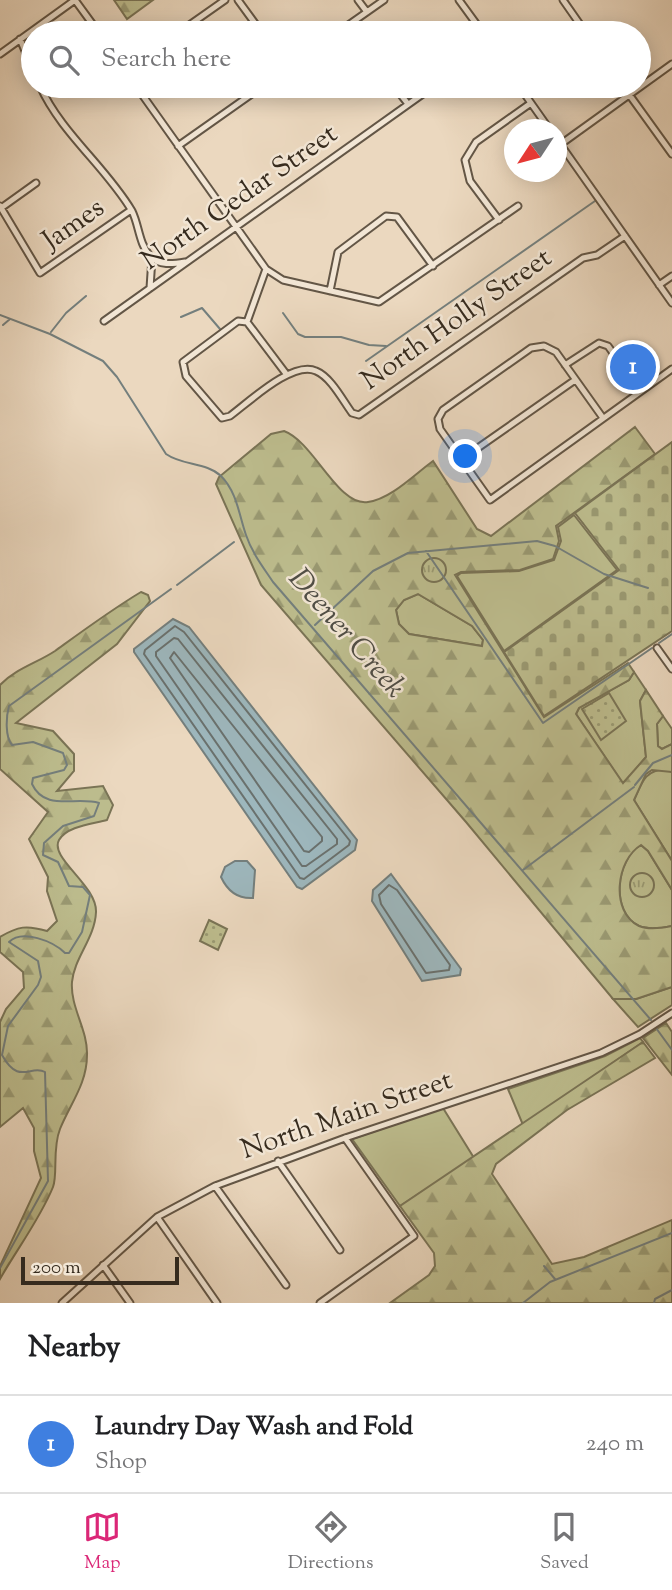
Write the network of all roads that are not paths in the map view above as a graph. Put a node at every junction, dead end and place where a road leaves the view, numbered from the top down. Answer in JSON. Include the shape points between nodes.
{"nodes":[{"id":1,"x":75,"y":0,"type":"edge"},
{"id":2,"x":225,"y":0,"type":"edge"},
{"id":3,"x":238,"y":0,"type":"edge"},
{"id":4,"x":358,"y":0,"type":"edge"},
{"id":5,"x":384,"y":0,"type":"edge"},
{"id":6,"x":563,"y":0,"type":"edge"},
{"id":7,"x":461,"y":1,"type":"edge"},
{"id":8,"x":367,"y":12,"type":"junction"},
{"id":9,"x":45,"y":21,"type":"edge"},
{"id":10,"x":90,"y":21,"type":"edge"},
{"id":11,"x":195,"y":21,"type":"edge"},
{"id":12,"x":253,"y":21,"type":"edge"},
{"id":13,"x":354,"y":21,"type":"edge"},
{"id":14,"x":474,"y":21,"type":"edge"},
{"id":15,"x":578,"y":21,"type":"edge"},
{"id":16,"x":20,"y":39,"type":"edge"},
{"id":17,"x":0,"y":54,"type":"edge"},
{"id":18,"x":672,"y":64,"type":"edge"},
{"id":19,"x":651,"y":79,"type":"edge"},
{"id":20,"x":47,"y":98,"type":"edge"},
{"id":21,"x":144,"y":98,"type":"edge"},
{"id":22,"x":246,"y":98,"type":"edge"},
{"id":23,"x":403,"y":98,"type":"edge"},
{"id":24,"x":417,"y":98,"type":"edge"},
{"id":25,"x":527,"y":98,"type":"edge"},
{"id":26,"x":623,"y":98,"type":"edge"},
{"id":27,"x":632,"y":98,"type":"edge"},
{"id":28,"x":531,"y":103,"type":"junction"},
{"id":29,"x":408,"y":104,"type":"junction"},
{"id":30,"x":542,"y":119,"type":"edge"},
{"id":31,"x":567,"y":136,"type":"edge"},
{"id":32,"x":178,"y":146,"type":"junction"},
{"id":33,"x":567,"y":153,"type":"edge"},
{"id":34,"x":672,"y":154,"type":"edge"},
{"id":35,"x":36,"y":183,"type":"dead end"},
{"id":36,"x":518,"y":206,"type":"dead end"},
{"id":37,"x":1,"y":207,"type":"edge"},
{"id":38,"x":131,"y":211,"type":"junction"},
{"id":39,"x":499,"y":220,"type":"junction"},
{"id":40,"x":236,"y":227,"type":"junction"},
{"id":41,"x":625,"y":236,"type":"junction"},
{"id":42,"x":152,"y":258,"type":"junction"},
{"id":43,"x":186,"y":262,"type":"junction"},
{"id":44,"x":433,"y":266,"type":"junction"},
{"id":45,"x":266,"y":269,"type":"junction"},
{"id":46,"x":672,"y":276,"type":"edge"},
{"id":47,"x":659,"y":285,"type":"junction"},
{"id":48,"x":150,"y":288,"type":"junction"},
{"id":49,"x":330,"y":291,"type":"junction"},
{"id":50,"x":672,"y":303,"type":"edge"},
{"id":51,"x":104,"y":321,"type":"dead end"},
{"id":52,"x":247,"y":322,"type":"junction"},
{"id":53,"x":565,"y":365,"type":"junction"},
{"id":54,"x":624,"y":367,"type":"dead end"},
{"id":55,"x":672,"y":369,"type":"edge"},
{"id":56,"x":287,"y":375,"type":"junction"},
{"id":57,"x":575,"y":380,"type":"junction"},
{"id":58,"x":603,"y":418,"type":"junction"},
{"id":59,"x":462,"y":460,"type":"junction"},
{"id":60,"x":657,"y":648,"type":"dead end"},
{"id":61,"x":672,"y":669,"type":"edge"},
{"id":62,"x":672,"y":1013,"type":"edge"},
{"id":63,"x":345,"y":1138,"type":"junction"},
{"id":64,"x":278,"y":1161,"type":"junction"},
{"id":65,"x":215,"y":1186,"type":"junction"},
{"id":66,"x":156,"y":1217,"type":"junction"},
{"id":67,"x":341,"y":1250,"type":"dead end"},
{"id":68,"x":103,"y":1265,"type":"junction"},
{"id":69,"x":286,"y":1285,"type":"dead end"},
{"id":70,"x":62,"y":1303,"type":"edge"},
{"id":71,"x":130,"y":1303,"type":"edge"},
{"id":72,"x":217,"y":1303,"type":"edge"},
{"id":73,"x":320,"y":1303,"type":"edge"}],
"edges":[{"from":1,"to":9,"type":"street"},
{"from":1,"to":10,"type":"street"},
{"from":2,"to":11,"type":"street"},
{"from":3,"to":12,"type":"street"},
{"from":4,"to":8,"type":"street"},
{"from":5,"to":8,"type":"street"},
{"from":6,"to":15,"type":"street"},
{"from":7,"to":14,"type":"street"},
{"from":8,"to":13,"type":"street"},
{"from":16,"to":17,"type":"street"},
{"from":18,"to":19,"type":"street"},
{"from":20,"to":38,"type":"street"},
{"from":21,"to":32,"type":"street"},
{"from":22,"to":32,"type":"street"},
{"from":23,"to":29,"type":"street"},
{"from":24,"to":29,"type":"street","name":"North Cedar Street"},
{"from":25,"to":28,"type":"street"},
{"from":26,"to":31,"type":"street"},
{"from":27,"to":34,"type":"street"},
{"from":28,"to":30,"type":"street"},
{"from":28,"to":39,"type":"street","via":[[476,142],[465,160],[470,181]]},
{"from":29,"to":40,"type":"street","name":"North Cedar Street"},
{"from":32,"to":40,"type":"street"},
{"from":33,"to":41,"type":"street"},
{"from":35,"to":37,"type":"street"},
{"from":36,"to":39,"type":"street"},
{"from":37,"to":38,"type":"street","name":"James","via":[[40,273]]},
{"from":38,"to":42,"type":"street"},
{"from":39,"to":44,"type":"street"},
{"from":40,"to":43,"type":"street","name":"North Cedar Street"},
{"from":40,"to":45,"type":"street"},
{"from":41,"to":47,"type":"street"},
{"from":41,"to":56,"type":"street","name":"North Holly Street","via":[[597,255],[583,258],[359,415],[352,413],[316,371]]},
{"from":42,"to":43,"type":"street","via":[[165,264]]},
{"from":42,"to":48,"type":"street"},
{"from":43,"to":48,"type":"street","name":"North Cedar Street"},
{"from":44,"to":49,"type":"street","via":[[379,302]]},
{"from":44,"to":49,"type":"street","via":[[397,217],[386,216],[338,252]]},
{"from":45,"to":49,"type":"street","via":[[277,278]]},
{"from":45,"to":52,"type":"street"},
{"from":46,"to":47,"type":"street"},
{"from":47,"to":50,"type":"street"},
{"from":48,"to":51,"type":"street","name":"North Cedar Street"},
{"from":52,"to":56,"type":"street"},
{"from":52,"to":56,"type":"street","via":[[238,321],[186,359],[182,366],[186,376],[222,418]]},
{"from":53,"to":54,"type":"street","via":[[599,343],[608,345]]},
{"from":53,"to":57,"type":"street"},
{"from":53,"to":59,"type":"street","via":[[551,348],[531,348],[443,411],[438,419],[440,429]]},
{"from":55,"to":58,"type":"street"},
{"from":57,"to":58,"type":"street"},
{"from":57,"to":59,"type":"street"},
{"from":58,"to":59,"type":"street","via":[[490,500]]},
{"from":60,"to":61,"type":"street"},
{"from":62,"to":63,"type":"street","name":"North Main Street","via":[[601,1053]]},
{"from":63,"to":64,"type":"street","name":"North Main Street"},
{"from":63,"to":73,"type":"street","via":[[414,1236]]},
{"from":64,"to":65,"type":"street","name":"North Main Street"},
{"from":64,"to":67,"type":"street"},
{"from":65,"to":66,"type":"street","name":"North Main Street"},
{"from":65,"to":69,"type":"street"},
{"from":66,"to":68,"type":"street","name":"North Main Street"},
{"from":66,"to":72,"type":"street"},
{"from":68,"to":70,"type":"street","name":"North Main Street"},
{"from":68,"to":71,"type":"street"}]}
